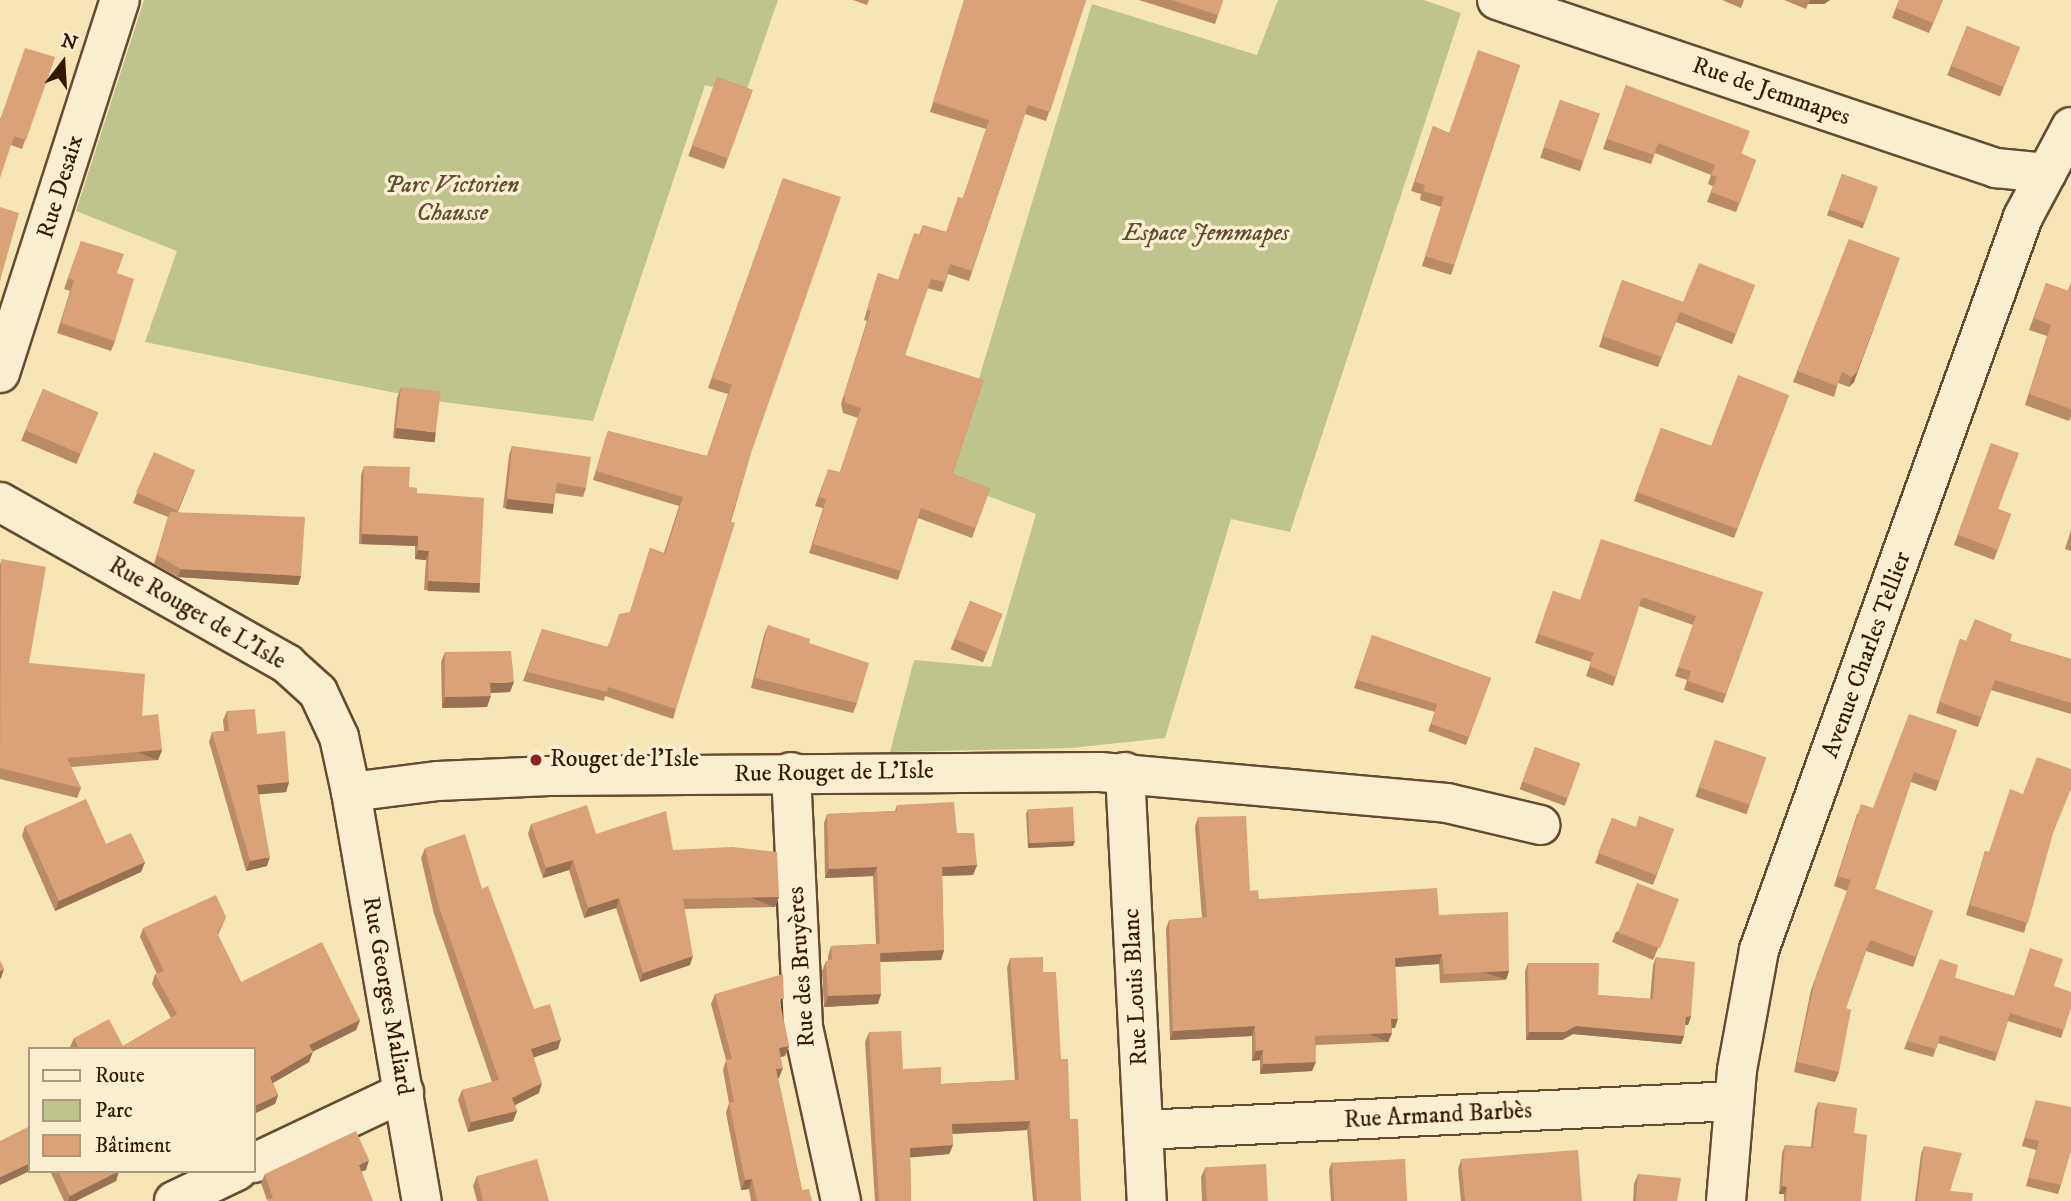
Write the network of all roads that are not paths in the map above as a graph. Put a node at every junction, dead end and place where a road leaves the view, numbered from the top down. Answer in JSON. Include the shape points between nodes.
{"nodes":[{"id":1,"x":120,"y":0,"type":"edge"},
{"id":2,"x":1497,"y":0,"type":"edge"},
{"id":3,"x":2071,"y":127,"type":"edge"},
{"id":4,"x":2047,"y":173,"type":"junction"},
{"id":5,"x":0,"y":373,"type":"edge"},
{"id":6,"x":0,"y":502,"type":"edge"},
{"id":7,"x":791,"y":772,"type":"junction"},
{"id":8,"x":1125,"y":772,"type":"junction"},
{"id":9,"x":351,"y":792,"type":"junction"},
{"id":10,"x":1540,"y":825,"type":"dead end"},
{"id":11,"x":404,"y":1092,"type":"junction"},
{"id":12,"x":1734,"y":1101,"type":"junction"},
{"id":13,"x":1143,"y":1130,"type":"junction"},
{"id":14,"x":256,"y":1162,"type":"edge"},
{"id":15,"x":233,"y":1173,"type":"edge"},
{"id":16,"x":174,"y":1201,"type":"edge"},
{"id":17,"x":422,"y":1201,"type":"edge"},
{"id":18,"x":841,"y":1201,"type":"edge"},
{"id":19,"x":1147,"y":1201,"type":"edge"},
{"id":20,"x":1726,"y":1201,"type":"edge"}],
"edges":[{"from":1,"to":5,"type":"street","name":"Rue Desaix"},
{"from":2,"to":4,"type":"street","name":"Rue de Jemmapes","via":[[1996,168]]},
{"from":3,"to":4,"type":"street","name":"Avenue Charles Tellier"},
{"from":4,"to":12,"type":"street","name":"Avenue Charles Tellier","via":[[2023,217],[1759,950],[1747,1001]]},
{"from":6,"to":9,"type":"street","name":"Rue Rouget de L'Isle","via":[[287,664],[318,692],[339,737]]},
{"from":7,"to":8,"type":"street","name":"Rue Rouget de L'Isle"},
{"from":7,"to":9,"type":"street","name":"Rue Rouget de L'Isle","via":[[452,780]]},
{"from":7,"to":18,"type":"street","name":"Rue des Bruyères","via":[[803,1027]]},
{"from":8,"to":10,"type":"street","name":"Rue Rouget de L'Isle","via":[[1447,803]]},
{"from":8,"to":13,"type":"street","name":"Rue Louis Blanc"},
{"from":9,"to":11,"type":"street","name":"Rue Georges Maliard"},
{"from":11,"to":14,"type":"street"},
{"from":11,"to":17,"type":"street","name":"Rue Georges Maliard"},
{"from":12,"to":13,"type":"street","name":"Rue Armand Barbès"},
{"from":12,"to":20,"type":"street","name":"Avenue Charles Tellier"},
{"from":13,"to":19,"type":"street","name":"Rue Louis Blanc"},
{"from":15,"to":16,"type":"street"}]}
